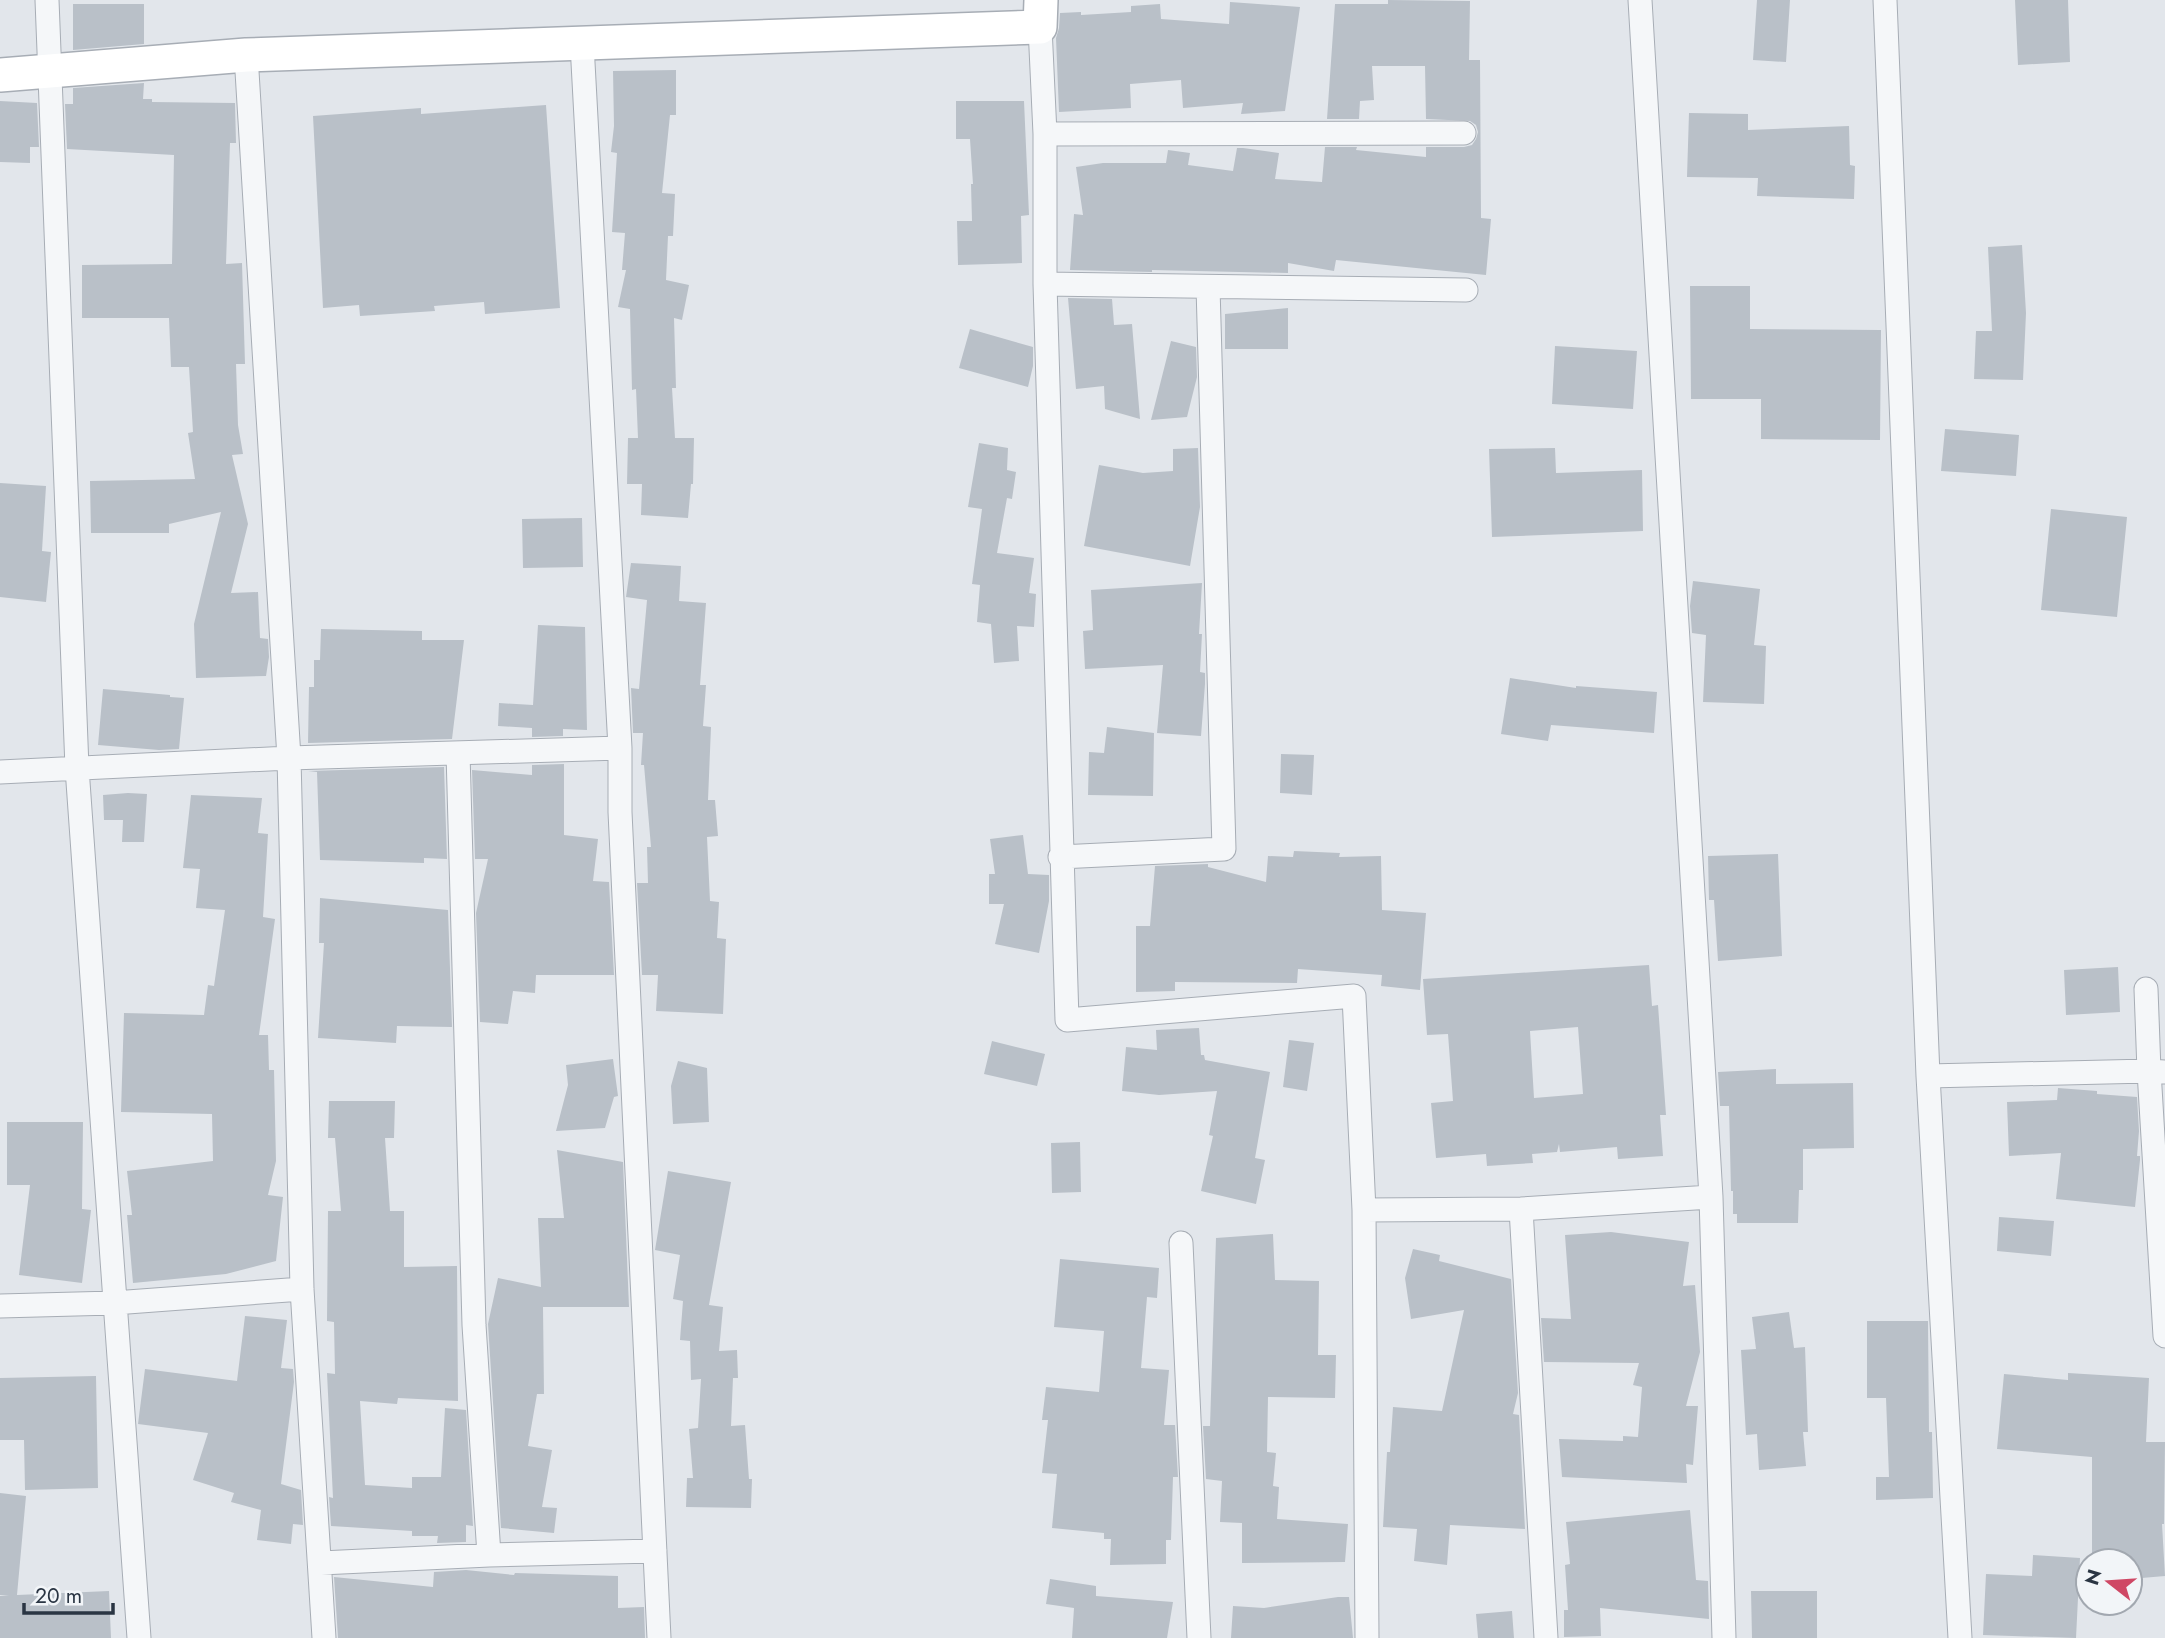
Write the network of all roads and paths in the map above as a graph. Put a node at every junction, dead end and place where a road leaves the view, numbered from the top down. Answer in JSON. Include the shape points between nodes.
{"nodes":[{"id":1,"x":47,"y":0,"type":"edge"},
{"id":2,"x":1640,"y":0,"type":"edge"},
{"id":3,"x":1885,"y":0,"type":"edge"},
{"id":4,"x":1041,"y":13,"type":"edge"},
{"id":5,"x":582,"y":44,"type":"junction"},
{"id":6,"x":246,"y":55,"type":"junction"},
{"id":7,"x":49,"y":70,"type":"junction"},
{"id":8,"x":0,"y":75,"type":"edge"},
{"id":9,"x":1464,"y":133,"type":"dead end"},
{"id":10,"x":1045,"y":134,"type":"junction"},
{"id":11,"x":1045,"y":284,"type":"junction"},
{"id":12,"x":1208,"y":287,"type":"junction"},
{"id":13,"x":1466,"y":289,"type":"dead end"},
{"id":14,"x":620,"y":748,"type":"junction"},
{"id":15,"x":458,"y":753,"type":"junction"},
{"id":16,"x":289,"y":758,"type":"junction"},
{"id":17,"x":77,"y":768,"type":"junction"},
{"id":18,"x":0,"y":772,"type":"edge"},
{"id":19,"x":1060,"y":857,"type":"junction"},
{"id":20,"x":2146,"y":989,"type":"dead end"},
{"id":21,"x":2157,"y":1072,"type":"edge"},
{"id":22,"x":1928,"y":1076,"type":"junction"},
{"id":23,"x":1711,"y":1197,"type":"junction"},
{"id":24,"x":1521,"y":1209,"type":"junction"},
{"id":25,"x":1363,"y":1210,"type":"junction"},
{"id":26,"x":1181,"y":1243,"type":"dead end"},
{"id":27,"x":302,"y":1289,"type":"junction"},
{"id":28,"x":114,"y":1303,"type":"junction"},
{"id":29,"x":0,"y":1306,"type":"edge"},
{"id":30,"x":2165,"y":1336,"type":"edge"},
{"id":31,"x":655,"y":1551,"type":"junction"},
{"id":32,"x":489,"y":1555,"type":"junction"},
{"id":33,"x":321,"y":1563,"type":"junction"},
{"id":34,"x":139,"y":1638,"type":"edge"},
{"id":35,"x":324,"y":1638,"type":"edge"},
{"id":36,"x":659,"y":1638,"type":"edge"},
{"id":37,"x":1199,"y":1638,"type":"edge"},
{"id":38,"x":1367,"y":1638,"type":"edge"},
{"id":39,"x":1545,"y":1638,"type":"edge"},
{"id":40,"x":1724,"y":1638,"type":"edge"},
{"id":41,"x":1959,"y":1638,"type":"edge"}],
"edges":[{"from":1,"to":7,"type":"street"},
{"from":2,"to":23,"type":"street"},
{"from":3,"to":22,"type":"street"},
{"from":4,"to":5,"type":"street"},
{"from":4,"to":10,"type":"street"},
{"from":5,"to":6,"type":"street"},
{"from":5,"to":14,"type":"street"},
{"from":6,"to":7,"type":"street"},
{"from":6,"to":16,"type":"street"},
{"from":7,"to":8,"type":"street"},
{"from":7,"to":17,"type":"street"},
{"from":9,"to":10,"type":"street"},
{"from":10,"to":11,"type":"street"},
{"from":11,"to":12,"type":"street"},
{"from":11,"to":19,"type":"street"},
{"from":12,"to":13,"type":"street"},
{"from":12,"to":19,"type":"street","via":[[1224,849]]},
{"from":14,"to":15,"type":"street"},
{"from":14,"to":31,"type":"street"},
{"from":15,"to":16,"type":"street"},
{"from":15,"to":32,"type":"street","via":[[474,1325]]},
{"from":16,"to":17,"type":"street"},
{"from":16,"to":27,"type":"street"},
{"from":17,"to":18,"type":"street"},
{"from":17,"to":28,"type":"street"},
{"from":19,"to":25,"type":"street","via":[[1067,1020],[1354,996]]},
{"from":20,"to":21,"type":"street"},
{"from":21,"to":22,"type":"street"},
{"from":21,"to":30,"type":"street"},
{"from":22,"to":41,"type":"street"},
{"from":23,"to":24,"type":"street"},
{"from":23,"to":40,"type":"street"},
{"from":24,"to":25,"type":"street"},
{"from":24,"to":39,"type":"street"},
{"from":25,"to":38,"type":"street"},
{"from":26,"to":37,"type":"street"},
{"from":27,"to":28,"type":"street"},
{"from":27,"to":33,"type":"street"},
{"from":28,"to":29,"type":"street"},
{"from":28,"to":34,"type":"street"},
{"from":31,"to":32,"type":"street"},
{"from":31,"to":36,"type":"street"},
{"from":32,"to":33,"type":"street"},
{"from":33,"to":35,"type":"street"}]}
